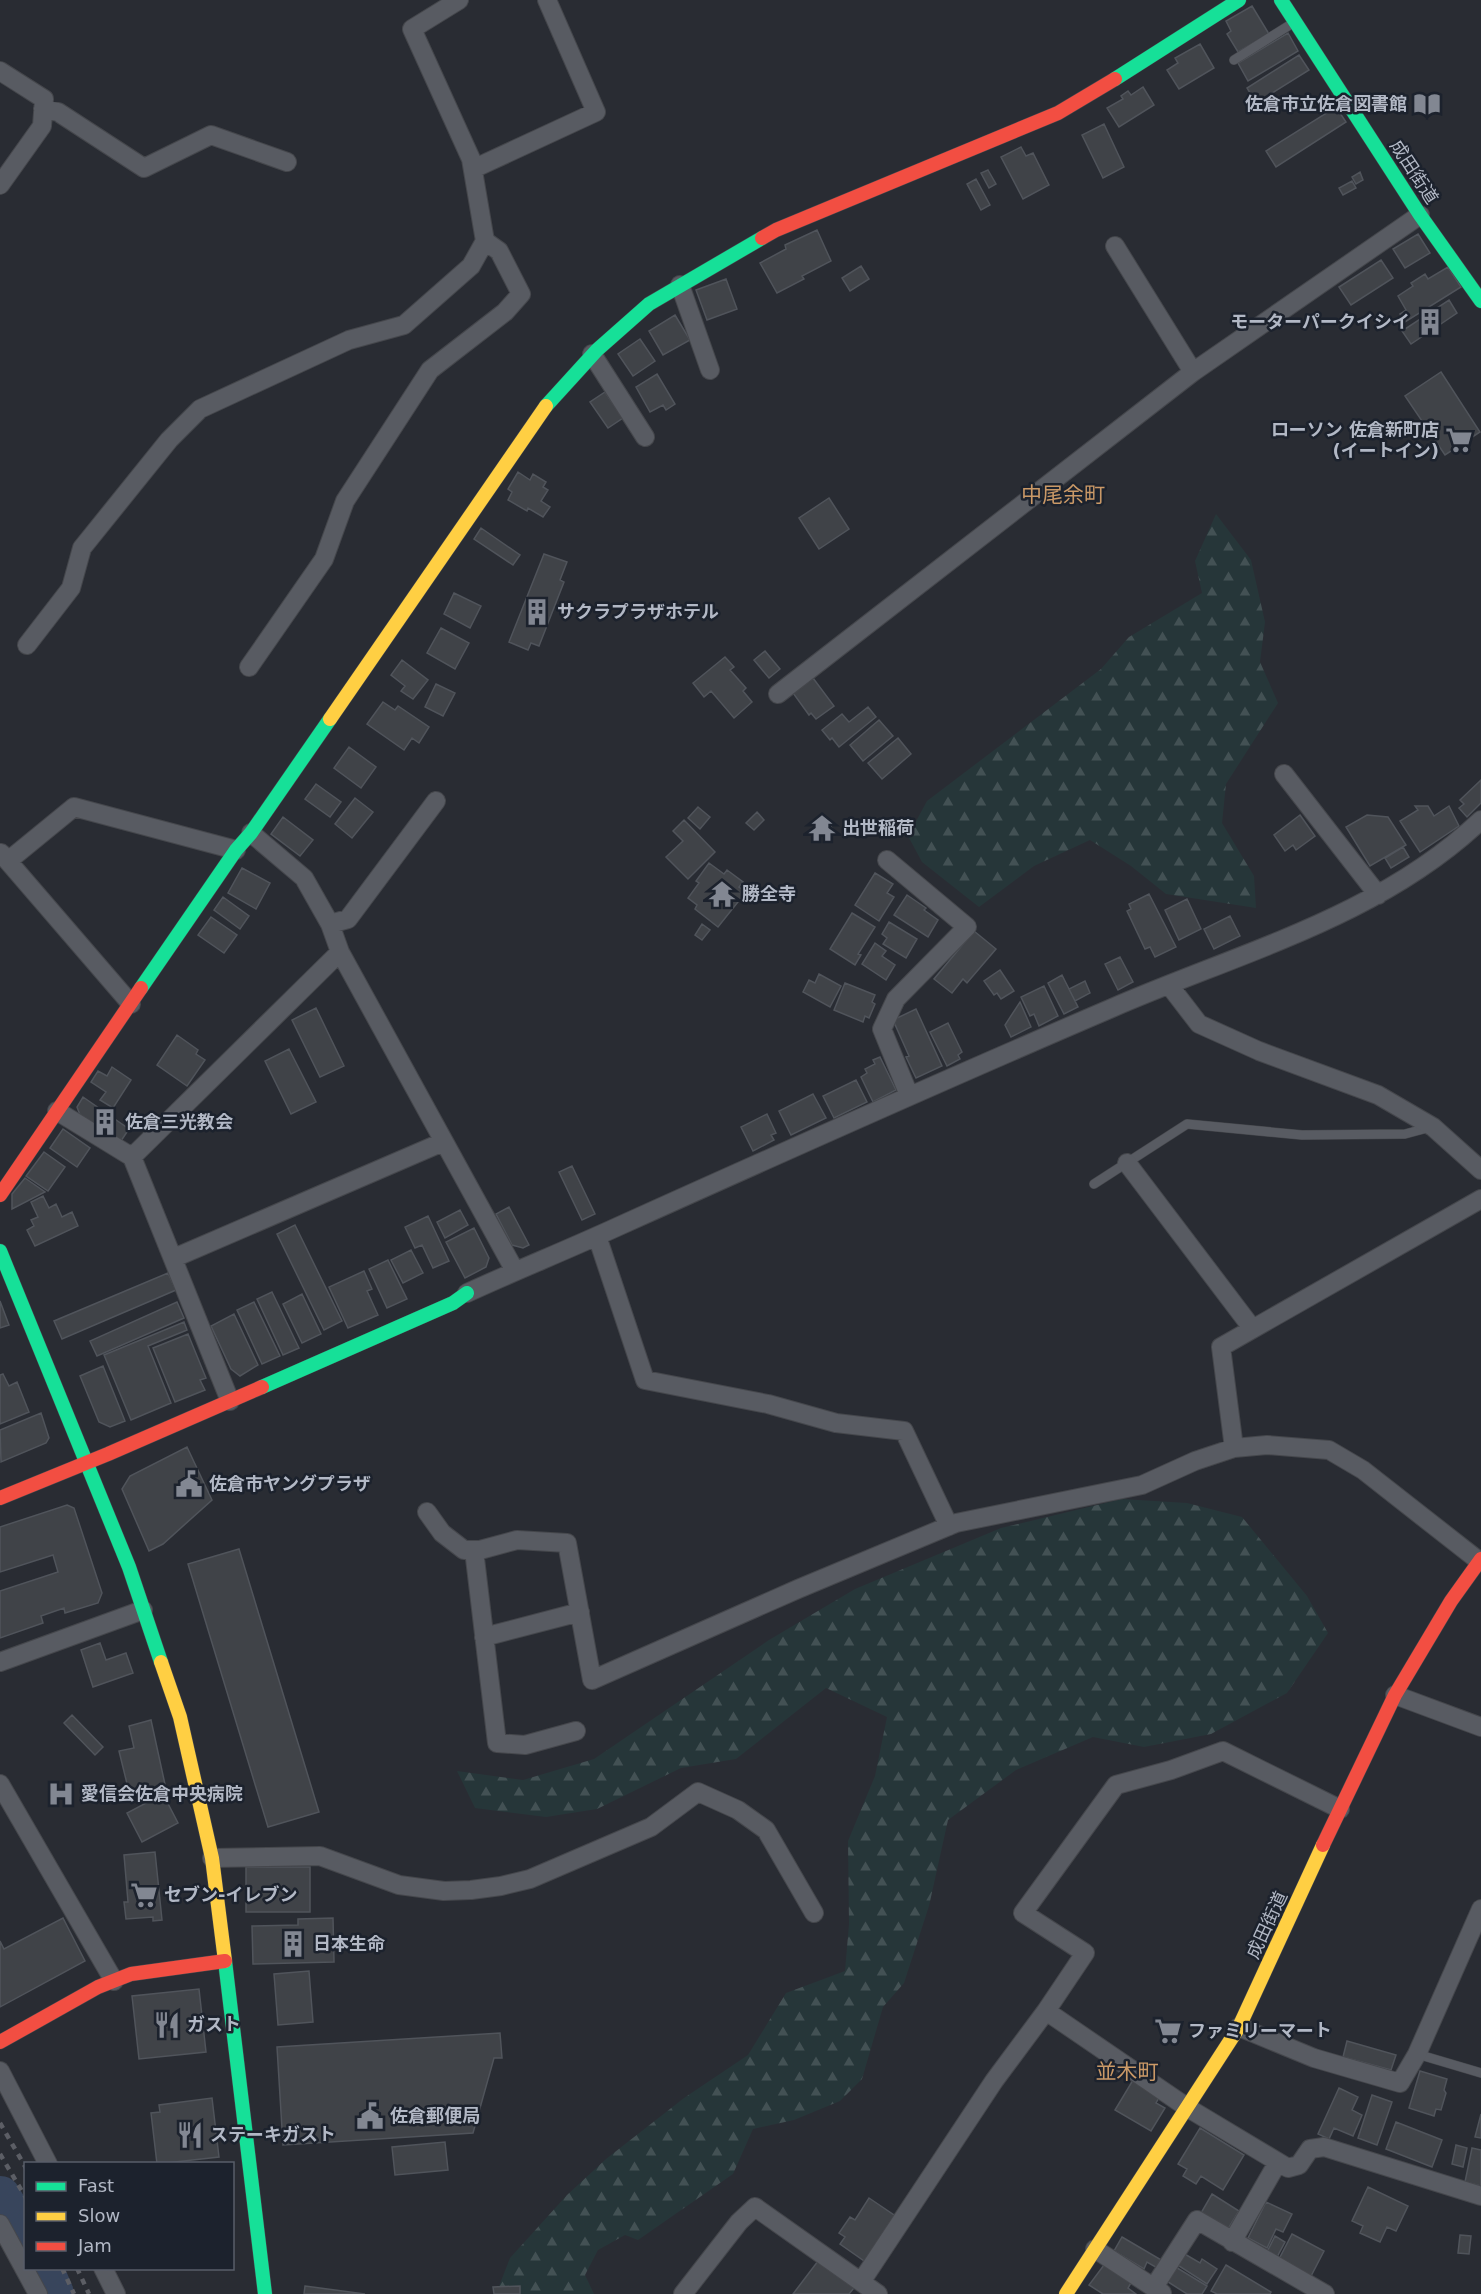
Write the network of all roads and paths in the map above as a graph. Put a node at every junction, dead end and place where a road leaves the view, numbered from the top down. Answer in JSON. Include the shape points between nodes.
{"nodes":[{"id":1,"x":459,"y":0,"type":"edge"},
{"id":2,"x":546,"y":0,"type":"edge"},
{"id":3,"x":1239,"y":0,"type":"edge"},
{"id":4,"x":1281,"y":0,"type":"edge"},
{"id":5,"x":1296,"y":22,"type":"junction"},
{"id":6,"x":1234,"y":60,"type":"dead end"},
{"id":7,"x":0,"y":70,"type":"edge"},
{"id":8,"x":43,"y":109,"type":"junction"},
{"id":9,"x":287,"y":162,"type":"dead end"},
{"id":10,"x":473,"y":169,"type":"junction"},
{"id":11,"x":0,"y":185,"type":"edge"},
{"id":12,"x":1420,"y":215,"type":"junction"},
{"id":13,"x":485,"y":241,"type":"junction"},
{"id":14,"x":1116,"y":246,"type":"dead end"},
{"id":15,"x":680,"y":285,"type":"junction"},
{"id":16,"x":1481,"y":301,"type":"edge"},
{"id":17,"x":592,"y":354,"type":"junction"},
{"id":18,"x":710,"y":369,"type":"dead end"},
{"id":19,"x":1193,"y":372,"type":"junction"},
{"id":20,"x":645,"y":437,"type":"dead end"},
{"id":21,"x":27,"y":645,"type":"dead end"},
{"id":22,"x":249,"y":667,"type":"dead end"},
{"id":23,"x":778,"y":694,"type":"dead end"},
{"id":24,"x":1284,"y":774,"type":"dead end"},
{"id":25,"x":436,"y":801,"type":"dead end"},
{"id":26,"x":1481,"y":820,"type":"edge"},
{"id":27,"x":251,"y":833,"type":"junction"},
{"id":28,"x":236,"y":850,"type":"junction"},
{"id":29,"x":4,"y":857,"type":"edge"},
{"id":30,"x":887,"y":860,"type":"dead end"},
{"id":31,"x":1378,"y":895,"type":"junction"},
{"id":32,"x":330,"y":924,"type":"junction"},
{"id":33,"x":340,"y":952,"type":"junction"},
{"id":34,"x":1168,"y":985,"type":"junction"},
{"id":35,"x":131,"y":1004,"type":"junction"},
{"id":36,"x":909,"y":1095,"type":"junction"},
{"id":37,"x":57,"y":1111,"type":"junction"},
{"id":38,"x":1433,"y":1127,"type":"junction"},
{"id":39,"x":443,"y":1142,"type":"junction"},
{"id":40,"x":132,"y":1157,"type":"junction"},
{"id":41,"x":1127,"y":1163,"type":"junction"},
{"id":42,"x":1481,"y":1170,"type":"edge"},
{"id":43,"x":1094,"y":1184,"type":"dead end"},
{"id":44,"x":0,"y":1195,"type":"edge"},
{"id":45,"x":1481,"y":1199,"type":"edge"},
{"id":46,"x":597,"y":1236,"type":"junction"},
{"id":47,"x":0,"y":1251,"type":"edge"},
{"id":48,"x":174,"y":1258,"type":"junction"},
{"id":49,"x":516,"y":1271,"type":"junction"},
{"id":50,"x":467,"y":1293,"type":"joint"},
{"id":51,"x":1252,"y":1328,"type":"junction"},
{"id":52,"x":230,"y":1401,"type":"junction"},
{"id":53,"x":1234,"y":1448,"type":"junction"},
{"id":54,"x":87,"y":1463,"type":"junction"},
{"id":55,"x":0,"y":1498,"type":"edge"},
{"id":56,"x":427,"y":1512,"type":"dead end"},
{"id":57,"x":949,"y":1526,"type":"junction"},
{"id":58,"x":474,"y":1550,"type":"junction"},
{"id":59,"x":1480,"y":1560,"type":"edge"},
{"id":60,"x":143,"y":1610,"type":"junction"},
{"id":61,"x":580,"y":1612,"type":"junction"},
{"id":62,"x":484,"y":1637,"type":"junction"},
{"id":63,"x":0,"y":1662,"type":"edge"},
{"id":64,"x":1395,"y":1695,"type":"junction"},
{"id":65,"x":1481,"y":1727,"type":"edge"},
{"id":66,"x":576,"y":1731,"type":"dead end"},
{"id":67,"x":0,"y":1784,"type":"edge"},
{"id":68,"x":1340,"y":1809,"type":"junction"},
{"id":69,"x":212,"y":1858,"type":"junction"},
{"id":70,"x":1481,"y":1910,"type":"edge"},
{"id":71,"x":814,"y":1913,"type":"dead end"},
{"id":72,"x":225,"y":1961,"type":"junction"},
{"id":73,"x":114,"y":1981,"type":"junction"},
{"id":74,"x":1046,"y":2011,"type":"junction"},
{"id":75,"x":1239,"y":2027,"type":"junction"},
{"id":76,"x":0,"y":2042,"type":"edge"},
{"id":77,"x":1417,"y":2054,"type":"junction"},
{"id":78,"x":0,"y":2071,"type":"edge"},
{"id":79,"x":1481,"y":2073,"type":"edge"},
{"id":80,"x":1188,"y":2108,"type":"junction"},
{"id":81,"x":47,"y":2162,"type":"edge"},
{"id":82,"x":1278,"y":2163,"type":"junction"},
{"id":83,"x":1481,"y":2196,"type":"edge"},
{"id":84,"x":0,"y":2224,"type":"edge"},
{"id":85,"x":1232,"y":2242,"type":"junction"},
{"id":86,"x":1095,"y":2249,"type":"junction"},
{"id":87,"x":24,"y":2268,"type":"edge"},
{"id":88,"x":25,"y":2270,"type":"edge"},
{"id":89,"x":104,"y":2270,"type":"edge"},
{"id":90,"x":861,"y":2282,"type":"junction"},
{"id":91,"x":1159,"y":2291,"type":"edge"},
{"id":92,"x":38,"y":2294,"type":"edge"},
{"id":93,"x":117,"y":2294,"type":"edge"},
{"id":94,"x":265,"y":2294,"type":"edge"},
{"id":95,"x":683,"y":2294,"type":"edge"},
{"id":96,"x":878,"y":2294,"type":"edge"},
{"id":97,"x":1066,"y":2294,"type":"edge"},
{"id":98,"x":1325,"y":2294,"type":"edge"}],
"edges":[{"from":1,"to":10,"type":"street","via":[[412,29]]},
{"from":2,"to":10,"type":"street","via":[[596,112]]},
{"from":3,"to":15,"type":"main road","via":[[1058,113],[776,230]]},
{"from":4,"to":5,"type":"main road","name":"成田街道"},
{"from":5,"to":6,"type":"lane"},
{"from":5,"to":12,"type":"main road","name":"成田街道"},
{"from":7,"to":8,"type":"street","via":[[44,99]]},
{"from":8,"to":9,"type":"street","via":[[58,112],[144,168],[211,135]]},
{"from":8,"to":11,"type":"street","via":[[42,126]]},
{"from":10,"to":13,"type":"street"},
{"from":12,"to":16,"type":"main road","name":"成田街道"},
{"from":12,"to":19,"type":"street"},
{"from":13,"to":21,"type":"street","via":[[471,266],[404,325],[349,340],[200,409],[169,440],[82,548],[71,588]]},
{"from":13,"to":22,"type":"street","via":[[499,251],[521,294],[505,312],[430,370],[345,501],[324,559]]},
{"from":14,"to":19,"type":"street"},
{"from":15,"to":17,"type":"main road","via":[[649,304]]},
{"from":15,"to":18,"type":"street"},
{"from":17,"to":20,"type":"street"},
{"from":17,"to":27,"type":"main road","via":[[549,402]]},
{"from":19,"to":23,"type":"street"},
{"from":24,"to":31,"type":"street"},
{"from":25,"to":32,"type":"street","via":[[348,919]]},
{"from":26,"to":31,"type":"street","via":[[1410,876]]},
{"from":27,"to":28,"type":"main road"},
{"from":27,"to":32,"type":"street","via":[[304,878]]},
{"from":28,"to":29,"type":"street","via":[[74,807]]},
{"from":28,"to":35,"type":"main road"},
{"from":29,"to":35,"type":"street"},
{"from":30,"to":36,"type":"street","via":[[967,927],[896,999],[882,1029]]},
{"from":31,"to":34,"type":"street"},
{"from":32,"to":33,"type":"street"},
{"from":33,"to":39,"type":"street"},
{"from":33,"to":40,"type":"street"},
{"from":34,"to":36,"type":"street"},
{"from":34,"to":38,"type":"street","via":[[1199,1024],[1378,1095]]},
{"from":35,"to":37,"type":"main road"},
{"from":36,"to":46,"type":"street"},
{"from":37,"to":40,"type":"street"},
{"from":37,"to":44,"type":"main road"},
{"from":38,"to":41,"type":"lane","via":[[1405,1134],[1302,1135],[1187,1125]]},
{"from":38,"to":42,"type":"street"},
{"from":39,"to":48,"type":"street"},
{"from":39,"to":49,"type":"street"},
{"from":40,"to":48,"type":"street"},
{"from":41,"to":43,"type":"lane"},
{"from":41,"to":51,"type":"street"},
{"from":45,"to":51,"type":"street"},
{"from":46,"to":49,"type":"street"},
{"from":46,"to":57,"type":"street","via":[[645,1380],[836,1422],[904,1431]]},
{"from":47,"to":54,"type":"main road"},
{"from":48,"to":52,"type":"street"},
{"from":49,"to":50,"type":"street"},
{"from":50,"to":52,"type":"main road","via":[[453,1303]]},
{"from":51,"to":53,"type":"street","via":[[1221,1347]]},
{"from":52,"to":54,"type":"main road"},
{"from":53,"to":57,"type":"street","via":[[1142,1485]]},
{"from":53,"to":59,"type":"street","via":[[1267,1445],[1329,1450],[1363,1470]]},
{"from":54,"to":55,"type":"main road"},
{"from":54,"to":60,"type":"main road"},
{"from":56,"to":58,"type":"street","via":[[442,1533],[464,1550]]},
{"from":57,"to":61,"type":"street","via":[[592,1680]]},
{"from":58,"to":61,"type":"street","via":[[517,1540],[567,1543]]},
{"from":58,"to":62,"type":"street"},
{"from":59,"to":64,"type":"main road","name":"成田街道"},
{"from":60,"to":63,"type":"street"},
{"from":60,"to":69,"type":"main road","via":[[180,1718]]},
{"from":61,"to":62,"type":"street"},
{"from":62,"to":66,"type":"street","via":[[497,1743],[525,1745]]},
{"from":64,"to":65,"type":"street"},
{"from":64,"to":68,"type":"main road","name":"成田街道"},
{"from":67,"to":73,"type":"street"},
{"from":68,"to":74,"type":"street","via":[[1222,1751],[1116,1785],[1023,1913],[1084,1953]]},
{"from":68,"to":75,"type":"main road","name":"成田街道"},
{"from":69,"to":71,"type":"street","via":[[320,1856],[399,1885],[444,1892],[501,1886],[530,1879],[651,1827],[698,1792],[738,1810],[766,1830]]},
{"from":69,"to":72,"type":"main road"},
{"from":70,"to":77,"type":"street"},
{"from":72,"to":73,"type":"main road","via":[[131,1974]]},
{"from":72,"to":94,"type":"main road"},
{"from":73,"to":76,"type":"main road"},
{"from":74,"to":80,"type":"street"},
{"from":74,"to":90,"type":"street","via":[[994,2081]]},
{"from":75,"to":77,"type":"street","via":[[1314,2058],[1400,2084]]},
{"from":75,"to":80,"type":"main road","name":"成田街道"},
{"from":77,"to":79,"type":"lane"},
{"from":78,"to":81,"type":"street"},
{"from":80,"to":82,"type":"street"},
{"from":80,"to":86,"type":"main road","name":"成田街道"},
{"from":82,"to":83,"type":"street","via":[[1288,2168],[1299,2165],[1310,2149],[1324,2147]]},
{"from":82,"to":85,"type":"street"},
{"from":84,"to":87,"type":"street"},
{"from":85,"to":91,"type":"street","via":[[1197,2220]]},
{"from":85,"to":98,"type":"street"},
{"from":86,"to":91,"type":"street"},
{"from":86,"to":97,"type":"main road","name":"成田街道"},
{"from":88,"to":92,"type":"street"},
{"from":89,"to":93,"type":"street"},
{"from":90,"to":95,"type":"street","via":[[755,2207]]},
{"from":90,"to":96,"type":"street"}]}
